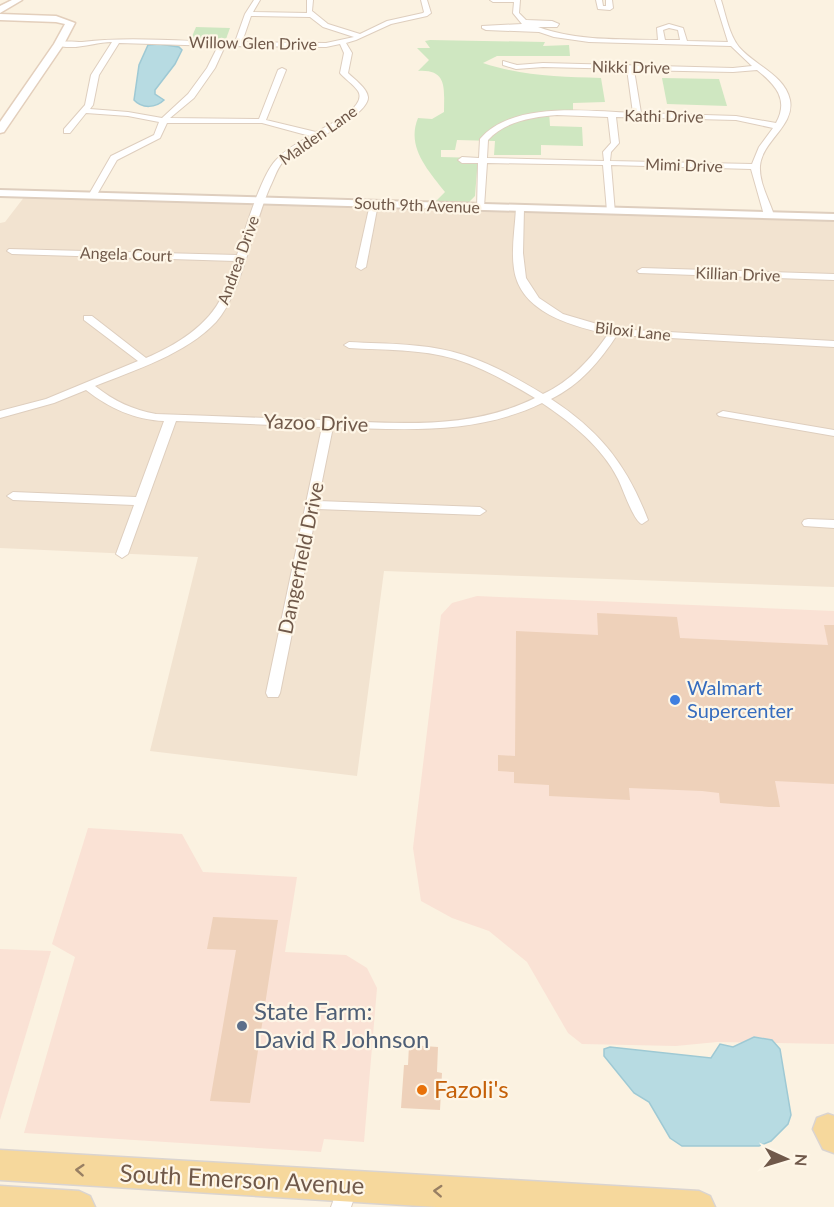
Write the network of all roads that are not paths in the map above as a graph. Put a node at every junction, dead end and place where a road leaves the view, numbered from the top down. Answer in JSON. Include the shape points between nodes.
{"nodes":[{"id":1,"x":18,"y":0,"type":"edge"},
{"id":2,"x":257,"y":0,"type":"edge"},
{"id":3,"x":310,"y":0,"type":"edge"},
{"id":4,"x":424,"y":0,"type":"edge"},
{"id":5,"x":493,"y":0,"type":"edge"},
{"id":6,"x":517,"y":0,"type":"edge"},
{"id":7,"x":599,"y":0,"type":"edge"},
{"id":8,"x":609,"y":0,"type":"edge"},
{"id":9,"x":717,"y":0,"type":"edge"},
{"id":10,"x":0,"y":10,"type":"edge"},
{"id":11,"x":249,"y":14,"type":"junction"},
{"id":12,"x":311,"y":15,"type":"junction"},
{"id":13,"x":0,"y":17,"type":"edge"},
{"id":14,"x":526,"y":24,"type":"junction"},
{"id":15,"x":538,"y":30,"type":"junction"},
{"id":16,"x":361,"y":36,"type":"junction"},
{"id":17,"x":117,"y":40,"type":"junction"},
{"id":18,"x":342,"y":42,"type":"junction"},
{"id":19,"x":662,"y":42,"type":"junction"},
{"id":20,"x":684,"y":42,"type":"junction"},
{"id":21,"x":59,"y":44,"type":"junction"},
{"id":22,"x":222,"y":44,"type":"junction"},
{"id":23,"x":732,"y":44,"type":"junction"},
{"id":24,"x":237,"y":45,"type":"junction"},
{"id":25,"x":506,"y":63,"type":"dead end"},
{"id":26,"x":630,"y":67,"type":"junction"},
{"id":27,"x":756,"y":68,"type":"junction"},
{"id":28,"x":282,"y":70,"type":"dead end"},
{"id":29,"x":85,"y":111,"type":"junction"},
{"id":30,"x":612,"y":115,"type":"junction"},
{"id":31,"x":637,"y":115,"type":"junction"},
{"id":32,"x":165,"y":120,"type":"junction"},
{"id":33,"x":262,"y":121,"type":"junction"},
{"id":34,"x":777,"y":126,"type":"junction"},
{"id":35,"x":0,"y":130,"type":"edge"},
{"id":36,"x":67,"y":131,"type":"dead end"},
{"id":37,"x":317,"y":135,"type":"junction"},
{"id":38,"x":462,"y":160,"type":"dead end"},
{"id":39,"x":482,"y":160,"type":"junction"},
{"id":40,"x":607,"y":163,"type":"junction"},
{"id":41,"x":755,"y":167,"type":"junction"},
{"id":42,"x":0,"y":193,"type":"edge"},
{"id":43,"x":92,"y":195,"type":"junction"},
{"id":44,"x":260,"y":200,"type":"junction"},
{"id":45,"x":374,"y":204,"type":"junction"},
{"id":46,"x":480,"y":207,"type":"junction"},
{"id":47,"x":520,"y":208,"type":"junction"},
{"id":48,"x":612,"y":211,"type":"junction"},
{"id":49,"x":769,"y":216,"type":"junction"},
{"id":50,"x":834,"y":217,"type":"edge"},
{"id":51,"x":12,"y":251,"type":"dead end"},
{"id":52,"x":241,"y":258,"type":"junction"},
{"id":53,"x":361,"y":267,"type":"dead end"},
{"id":54,"x":642,"y":271,"type":"dead end"},
{"id":55,"x":834,"y":277,"type":"edge"},
{"id":56,"x":88,"y":318,"type":"dead end"},
{"id":57,"x":614,"y":332,"type":"junction"},
{"id":58,"x":834,"y":344,"type":"edge"},
{"id":59,"x":349,"y":345,"type":"dead end"},
{"id":60,"x":146,"y":362,"type":"junction"},
{"id":61,"x":88,"y":386,"type":"junction"},
{"id":62,"x":544,"y":398,"type":"junction"},
{"id":63,"x":723,"y":414,"type":"dead end"},
{"id":64,"x":0,"y":415,"type":"edge"},
{"id":65,"x":171,"y":418,"type":"junction"},
{"id":66,"x":328,"y":424,"type":"junction"},
{"id":67,"x":834,"y":433,"type":"edge"},
{"id":68,"x":13,"y":496,"type":"dead end"},
{"id":69,"x":142,"y":501,"type":"junction"},
{"id":70,"x":312,"y":505,"type":"junction"},
{"id":71,"x":480,"y":511,"type":"dead end"},
{"id":72,"x":642,"y":520,"type":"dead end"},
{"id":73,"x":808,"y":523,"type":"dead end"},
{"id":74,"x":834,"y":524,"type":"edge"},
{"id":75,"x":122,"y":554,"type":"dead end"},
{"id":76,"x":273,"y":693,"type":"dead end"},
{"id":77,"x":0,"y":1165,"type":"edge"},
{"id":78,"x":345,"y":1196,"type":"edge"},
{"id":79,"x":0,"y":1202,"type":"edge"},
{"id":80,"x":79,"y":1207,"type":"edge"},
{"id":81,"x":699,"y":1207,"type":"edge"}],
"edges":[{"from":1,"to":10,"type":"main road"},
{"from":2,"to":11,"type":"street"},
{"from":3,"to":12,"type":"street"},
{"from":4,"to":16,"type":"street","name":"Willow Glen Drive","via":[[428,13],[425,15],[387,23]]},
{"from":5,"to":6,"type":"street"},
{"from":6,"to":14,"type":"street","via":[[516,12]]},
{"from":7,"to":8,"type":"street","via":[[600,8],[606,9],[610,8]]},
{"from":9,"to":23,"type":"street"},
{"from":11,"to":12,"type":"street"},
{"from":11,"to":24,"type":"street"},
{"from":12,"to":16,"type":"street","via":[[325,26]]},
{"from":13,"to":21,"type":"main road","via":[[68,21],[70,27]]},
{"from":14,"to":15,"type":"street"},
{"from":14,"to":15,"type":"street","via":[[484,27]]},
{"from":15,"to":19,"type":"street","via":[[581,40]]},
{"from":16,"to":18,"type":"street","name":"Willow Glen Drive"},
{"from":17,"to":21,"type":"street","name":"Willow Glen Drive"},
{"from":17,"to":22,"type":"street","name":"Willow Glen Drive"},
{"from":17,"to":29,"type":"street","via":[[95,75]]},
{"from":18,"to":24,"type":"street","name":"Willow Glen Drive","via":[[315,46]]},
{"from":18,"to":37,"type":"street","name":"Malden Lane","via":[[348,53],[344,74],[360,88],[364,98],[352,114]]},
{"from":19,"to":20,"type":"street"},
{"from":19,"to":20,"type":"street","via":[[658,29],[669,26],[681,29]]},
{"from":20,"to":23,"type":"street"},
{"from":21,"to":35,"type":"main road"},
{"from":22,"to":24,"type":"street","name":"Willow Glen Drive"},
{"from":22,"to":32,"type":"street","via":[[191,96],[173,108]]},
{"from":23,"to":27,"type":"street"},
{"from":25,"to":26,"type":"street","name":"Nikki Drive","via":[[516,67]]},
{"from":26,"to":27,"type":"street","name":"Nikki Drive"},
{"from":26,"to":31,"type":"street"},
{"from":27,"to":34,"type":"street","via":[[784,94],[786,109]]},
{"from":28,"to":33,"type":"street"},
{"from":29,"to":32,"type":"street"},
{"from":29,"to":36,"type":"street"},
{"from":30,"to":31,"type":"street","name":"Kathi Drive"},
{"from":30,"to":39,"type":"street","name":"Kathi Drive","via":[[524,117],[491,131],[483,141]]},
{"from":30,"to":40,"type":"street","via":[[615,143],[607,152]]},
{"from":31,"to":34,"type":"street","name":"Kathi Drive","via":[[736,118]]},
{"from":32,"to":33,"type":"street"},
{"from":32,"to":43,"type":"street","via":[[154,139],[114,158]]},
{"from":33,"to":37,"type":"street"},
{"from":34,"to":41,"type":"street","via":[[760,150]]},
{"from":37,"to":44,"type":"street","name":"Malden Lane","via":[[280,159]]},
{"from":38,"to":39,"type":"street","name":"Mimi Drive"},
{"from":39,"to":40,"type":"street","name":"Mimi Drive"},
{"from":39,"to":46,"type":"street"},
{"from":40,"to":41,"type":"street","name":"Mimi Drive"},
{"from":40,"to":48,"type":"street"},
{"from":41,"to":49,"type":"street"},
{"from":42,"to":43,"type":"street","name":"South 9th Avenue"},
{"from":43,"to":44,"type":"street","name":"South 9th Avenue"},
{"from":44,"to":45,"type":"street","name":"South 9th Avenue"},
{"from":44,"to":52,"type":"street","name":"Andrea Drive"},
{"from":45,"to":46,"type":"street","name":"South 9th Avenue"},
{"from":45,"to":53,"type":"street"},
{"from":46,"to":47,"type":"street","name":"South 9th Avenue"},
{"from":47,"to":48,"type":"street","name":"South 9th Avenue"},
{"from":47,"to":57,"type":"street","name":"Biloxi Lane","via":[[519,270],[525,286],[541,304],[561,316]]},
{"from":48,"to":49,"type":"street","name":"South 9th Avenue"},
{"from":49,"to":50,"type":"street","name":"South 9th Avenue"},
{"from":51,"to":52,"type":"street","name":"Angela Court"},
{"from":52,"to":60,"type":"street","name":"Andrea Drive","via":[[227,297],[212,320],[181,344]]},
{"from":54,"to":55,"type":"street","name":"Killian Drive"},
{"from":56,"to":60,"type":"street"},
{"from":57,"to":58,"type":"street","name":"Biloxi Lane"},
{"from":57,"to":62,"type":"street","name":"Yazoo Drive","via":[[601,354],[581,374]]},
{"from":59,"to":62,"type":"street","via":[[423,350],[465,358]]},
{"from":60,"to":61,"type":"street","name":"Andrea Drive"},
{"from":61,"to":64,"type":"street"},
{"from":61,"to":65,"type":"street","name":"Yazoo Drive","via":[[122,410]]},
{"from":62,"to":66,"type":"street","name":"Yazoo Drive","via":[[504,415],[465,423],[423,427]]},
{"from":62,"to":72,"type":"street","via":[[602,445],[623,473]]},
{"from":63,"to":67,"type":"street"},
{"from":65,"to":66,"type":"street","name":"Yazoo Drive"},
{"from":65,"to":69,"type":"street"},
{"from":66,"to":70,"type":"street","name":"Dangerfield Drive"},
{"from":68,"to":69,"type":"street"},
{"from":69,"to":75,"type":"street"},
{"from":70,"to":71,"type":"street"},
{"from":70,"to":76,"type":"street","name":"Dangerfield Drive"},
{"from":73,"to":74,"type":"street"},
{"from":78,"to":77,"type":"main road","name":"South Emerson Avenue","one_way":true},
{"from":81,"to":78,"type":"main road","name":"South Emerson Avenue","one_way":true},
{"from":79,"to":80,"type":"main road"}]}
